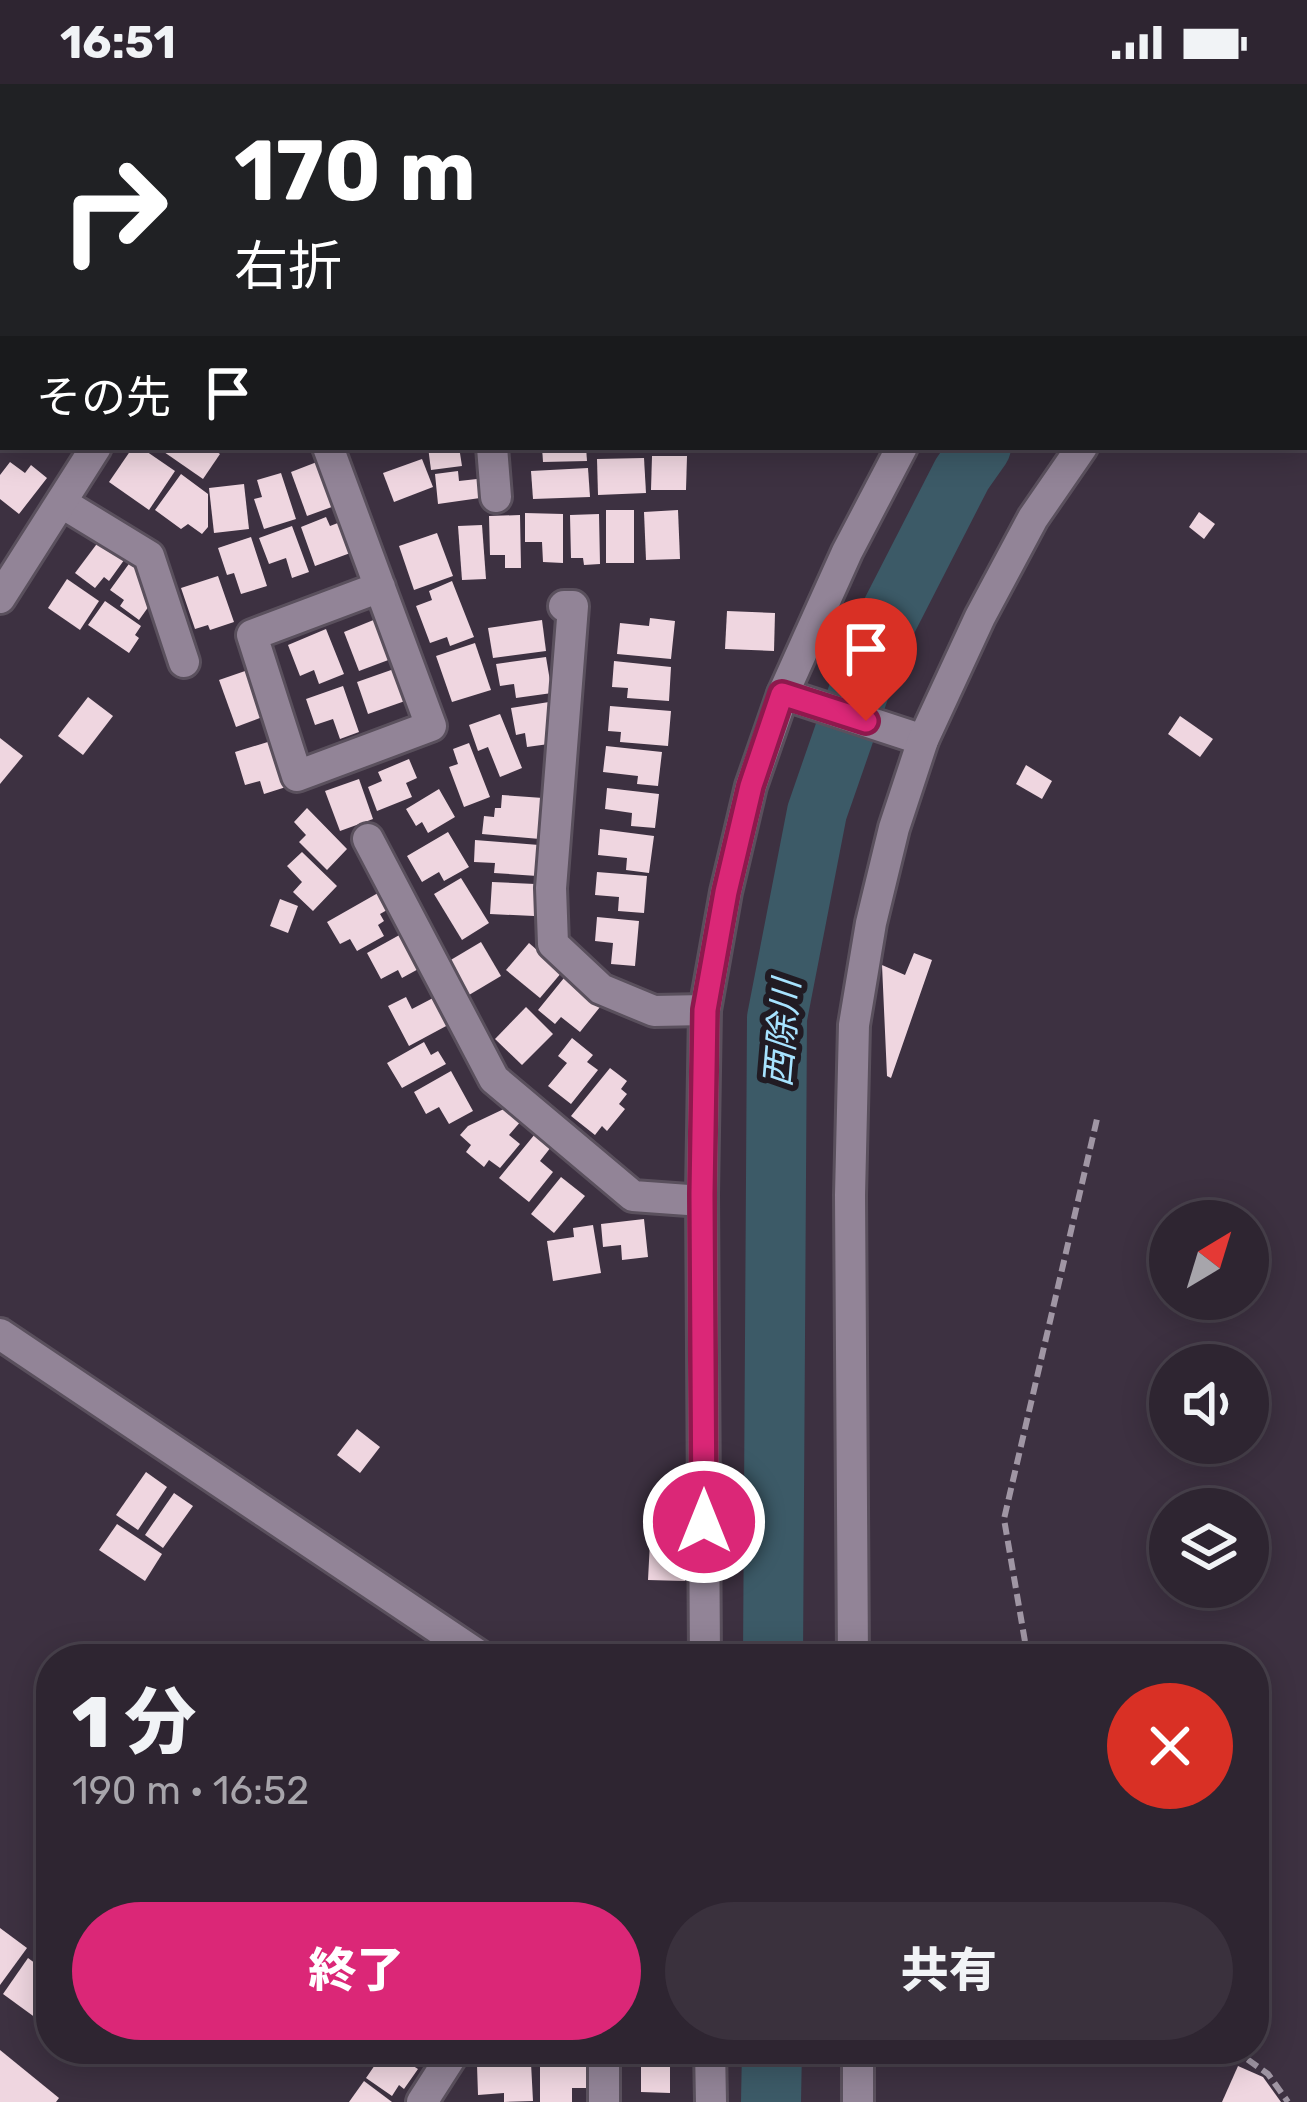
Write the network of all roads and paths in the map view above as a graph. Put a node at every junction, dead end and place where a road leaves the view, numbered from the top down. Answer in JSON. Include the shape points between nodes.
{"nodes":[{"id":1,"x":94,"y":450,"type":"edge"},
{"id":2,"x":329,"y":450,"type":"edge"},
{"id":3,"x":492,"y":450,"type":"edge"},
{"id":4,"x":900,"y":450,"type":"edge"},
{"id":5,"x":1080,"y":450,"type":"edge"},
{"id":6,"x":496,"y":497,"type":"dead end"},
{"id":7,"x":62,"y":503,"type":"junction"},
{"id":8,"x":380,"y":587,"type":"junction"},
{"id":9,"x":0,"y":598,"type":"edge"},
{"id":10,"x":564,"y":606,"type":"dead end"},
{"id":11,"x":184,"y":662,"type":"dead end"},
{"id":12,"x":791,"y":696,"type":"junction"},
{"id":13,"x":911,"y":736,"type":"junction"},
{"id":14,"x":368,"y":838,"type":"dead end"},
{"id":15,"x":705,"y":1010,"type":"junction"},
{"id":16,"x":1097,"y":1119,"type":"dead end"},
{"id":17,"x":702,"y":1201,"type":"junction"},
{"id":18,"x":0,"y":1334,"type":"edge"},
{"id":19,"x":462,"y":1644,"type":"edge"},
{"id":20,"x":705,"y":1644,"type":"edge"},
{"id":21,"x":854,"y":1644,"type":"edge"},
{"id":22,"x":1025,"y":1644,"type":"edge"},
{"id":23,"x":446,"y":2064,"type":"edge"},
{"id":24,"x":604,"y":2064,"type":"edge"},
{"id":25,"x":710,"y":2064,"type":"edge"},
{"id":26,"x":857,"y":2064,"type":"edge"},
{"id":27,"x":1254,"y":2064,"type":"edge"},
{"id":28,"x":422,"y":2102,"type":"edge"},
{"id":29,"x":604,"y":2102,"type":"edge"},
{"id":30,"x":711,"y":2102,"type":"edge"},
{"id":31,"x":858,"y":2102,"type":"edge"},
{"id":32,"x":1288,"y":2102,"type":"edge"}],
"edges":[{"from":1,"to":7,"type":"street"},
{"from":2,"to":8,"type":"street"},
{"from":3,"to":6,"type":"street"},
{"from":4,"to":12,"type":"street","via":[[847,552]]},
{"from":5,"to":13,"type":"street"},
{"from":7,"to":9,"type":"street"},
{"from":7,"to":11,"type":"street","via":[[149,556]]},
{"from":8,"to":8,"type":"street","via":[[431,727],[297,776],[252,635]]},
{"from":10,"to":15,"type":"street","via":[[573,606],[550,887],[553,944],[601,988],[654,1011]]},
{"from":12,"to":13,"type":"street"},
{"from":12,"to":15,"type":"street","via":[[751,786]]},
{"from":13,"to":21,"type":"street","via":[[854,1025]]},
{"from":14,"to":17,"type":"street","via":[[494,1079],[633,1196]]},
{"from":15,"to":17,"type":"street"},
{"from":16,"to":22,"type":"path","via":[[1004,1519]]},
{"from":17,"to":20,"type":"street"},
{"from":18,"to":19,"type":"street"},
{"from":23,"to":28,"type":"street"},
{"from":24,"to":29,"type":"street"},
{"from":25,"to":30,"type":"street"},
{"from":26,"to":31,"type":"street"},
{"from":27,"to":32,"type":"path"}]}
